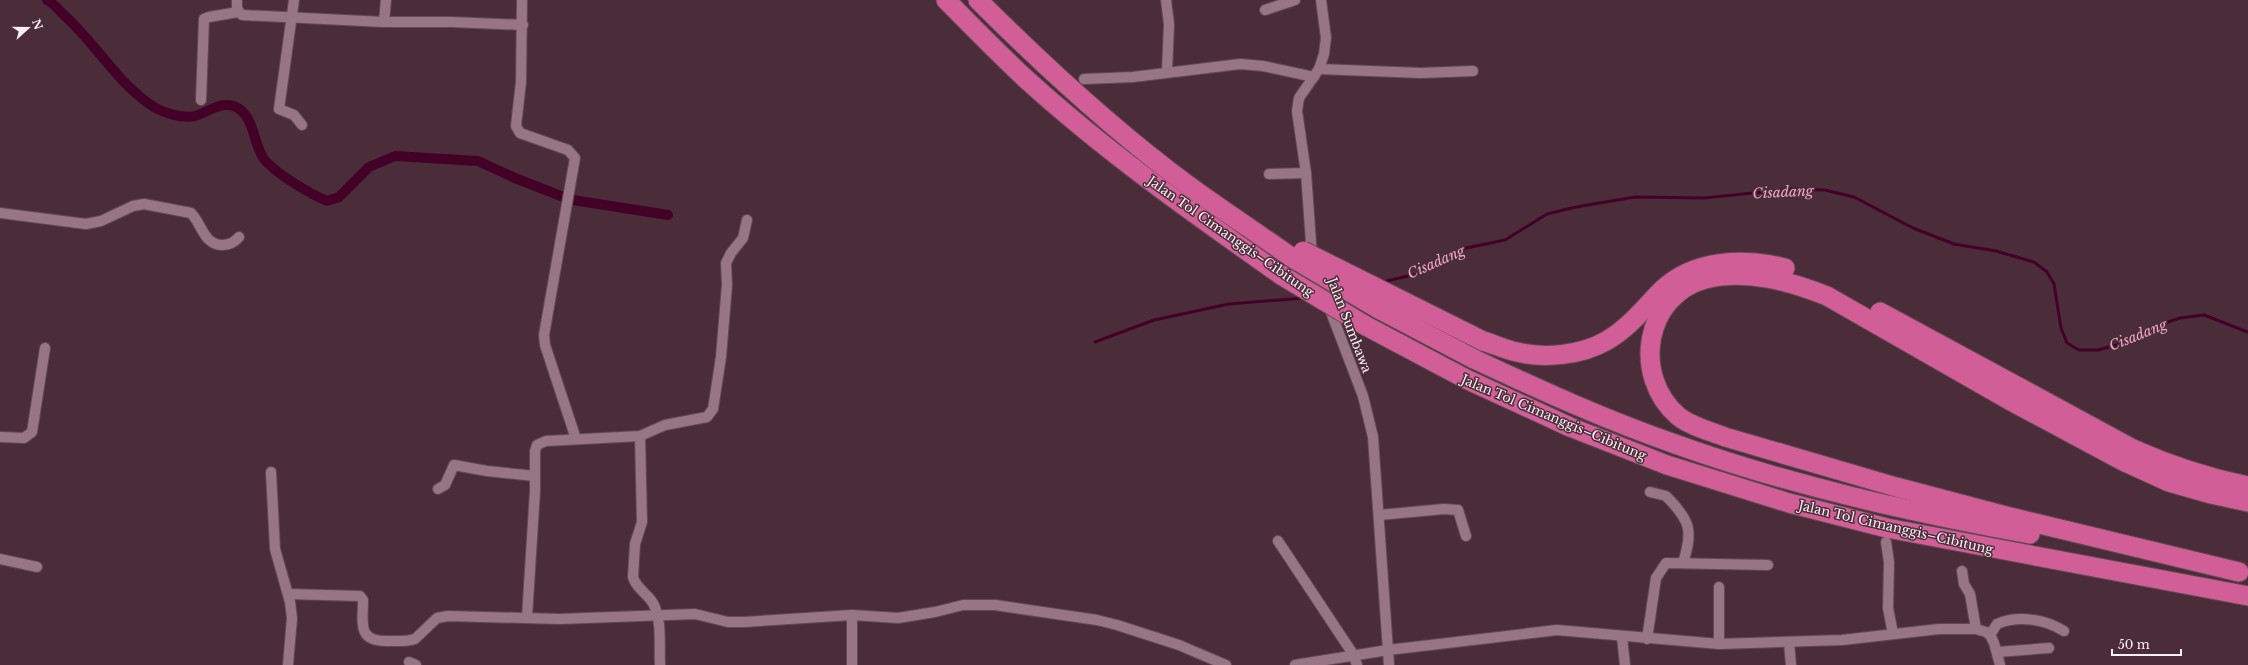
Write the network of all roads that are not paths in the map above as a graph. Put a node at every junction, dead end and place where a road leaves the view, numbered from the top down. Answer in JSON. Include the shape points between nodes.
{"nodes":[{"id":1,"x":238,"y":0,"type":"edge"},
{"id":2,"x":294,"y":0,"type":"edge"},
{"id":3,"x":386,"y":0,"type":"edge"},
{"id":4,"x":522,"y":0,"type":"edge"},
{"id":5,"x":946,"y":0,"type":"edge"},
{"id":6,"x":978,"y":0,"type":"edge"},
{"id":7,"x":1166,"y":0,"type":"edge"},
{"id":8,"x":1294,"y":0,"type":"edge"},
{"id":9,"x":1321,"y":0,"type":"edge"},
{"id":10,"x":1265,"y":10,"type":"dead end"},
{"id":11,"x":238,"y":12,"type":"junction"},
{"id":12,"x":292,"y":16,"type":"junction"},
{"id":13,"x":384,"y":22,"type":"junction"},
{"id":14,"x":523,"y":24,"type":"junction"},
{"id":15,"x":1473,"y":71,"type":"dead end"},
{"id":16,"x":1167,"y":72,"type":"junction"},
{"id":17,"x":1316,"y":73,"type":"junction"},
{"id":18,"x":1084,"y":79,"type":"dead end"},
{"id":19,"x":201,"y":100,"type":"dead end"},
{"id":20,"x":302,"y":125,"type":"dead end"},
{"id":21,"x":1306,"y":173,"type":"junction"},
{"id":22,"x":1269,"y":174,"type":"dead end"},
{"id":23,"x":0,"y":213,"type":"edge"},
{"id":24,"x":748,"y":220,"type":"dead end"},
{"id":25,"x":239,"y":237,"type":"dead end"},
{"id":26,"x":1294,"y":253,"type":"junction"},
{"id":27,"x":45,"y":348,"type":"dead end"},
{"id":28,"x":640,"y":436,"type":"junction"},
{"id":29,"x":0,"y":437,"type":"edge"},
{"id":30,"x":576,"y":439,"type":"junction"},
{"id":31,"x":271,"y":472,"type":"dead end"},
{"id":32,"x":535,"y":476,"type":"junction"},
{"id":33,"x":2248,"y":486,"type":"edge"},
{"id":34,"x":438,"y":489,"type":"dead end"},
{"id":35,"x":1650,"y":492,"type":"dead end"},
{"id":36,"x":2248,"y":502,"type":"edge"},
{"id":37,"x":1379,"y":515,"type":"junction"},
{"id":38,"x":1466,"y":536,"type":"dead end"},
{"id":39,"x":1278,"y":541,"type":"dead end"},
{"id":40,"x":1886,"y":542,"type":"dead end"},
{"id":41,"x":0,"y":559,"type":"edge"},
{"id":42,"x":1683,"y":563,"type":"junction"},
{"id":43,"x":1768,"y":566,"type":"dead end"},
{"id":44,"x":37,"y":567,"type":"dead end"},
{"id":45,"x":1962,"y":571,"type":"dead end"},
{"id":46,"x":2244,"y":573,"type":"edge"},
{"id":47,"x":1719,"y":587,"type":"dead end"},
{"id":48,"x":288,"y":594,"type":"junction"},
{"id":49,"x":2248,"y":596,"type":"edge"},
{"id":50,"x":852,"y":615,"type":"junction"},
{"id":51,"x":527,"y":617,"type":"junction"},
{"id":52,"x":658,"y":617,"type":"junction"},
{"id":53,"x":1976,"y":629,"type":"junction"},
{"id":54,"x":2064,"y":631,"type":"dead end"},
{"id":55,"x":1893,"y":634,"type":"junction"},
{"id":56,"x":1990,"y":635,"type":"junction"},
{"id":57,"x":1622,"y":637,"type":"junction"},
{"id":58,"x":1647,"y":639,"type":"junction"},
{"id":59,"x":1789,"y":642,"type":"junction"},
{"id":60,"x":1719,"y":644,"type":"junction"},
{"id":61,"x":2049,"y":648,"type":"dead end"},
{"id":62,"x":1388,"y":650,"type":"junction"},
{"id":63,"x":1997,"y":652,"type":"junction"},
{"id":64,"x":1353,"y":654,"type":"junction"},
{"id":65,"x":288,"y":665,"type":"edge"},
{"id":66,"x":660,"y":665,"type":"edge"},
{"id":67,"x":852,"y":665,"type":"edge"},
{"id":68,"x":1226,"y":665,"type":"edge"},
{"id":69,"x":1295,"y":665,"type":"edge"},
{"id":70,"x":1357,"y":665,"type":"edge"},
{"id":71,"x":1389,"y":665,"type":"edge"},
{"id":72,"x":1625,"y":665,"type":"edge"},
{"id":73,"x":1791,"y":665,"type":"edge"},
{"id":74,"x":2000,"y":665,"type":"edge"}],
"edges":[{"from":1,"to":11,"type":"street"},
{"from":2,"to":12,"type":"street"},
{"from":3,"to":13,"type":"street"},
{"from":4,"to":14,"type":"street"},
{"from":5,"to":49,"type":"highway","name":"Jalan Tol Cimanggis–Cibitung","bridge":true,"via":[[1026,79],[1183,206],[1281,275],[1366,326],[1466,379],[1570,426],[1667,465],[1789,503],[1918,534]]},
{"from":6,"to":26,"type":"highway","name":"Jalan Tol Cimanggis–Cibitung","via":[[1041,63],[1188,185]]},
{"from":7,"to":16,"type":"street","via":[[1169,33]]},
{"from":8,"to":10,"type":"street"},
{"from":9,"to":17,"type":"street","name":"Jalan Sumbawa","via":[[1326,43]]},
{"from":11,"to":12,"type":"street","via":[[242,15]]},
{"from":11,"to":19,"type":"street","via":[[204,20]]},
{"from":12,"to":13,"type":"street"},
{"from":12,"to":20,"type":"street","via":[[279,109],[294,115]]},
{"from":13,"to":14,"type":"street"},
{"from":14,"to":30,"type":"street","via":[[516,126],[520,133],[568,150],[575,158],[544,335]]},
{"from":15,"to":17,"type":"street"},
{"from":16,"to":17,"type":"street","via":[[1240,64]]},
{"from":16,"to":18,"type":"street","via":[[1133,77]]},
{"from":17,"to":21,"type":"street","name":"Jalan Sumbawa","via":[[1302,93],[1297,106]]},
{"from":21,"to":22,"type":"street"},
{"from":21,"to":37,"type":"street","name":"Jalan Sumbawa","via":[[1313,259],[1322,290],[1367,409],[1373,437]]},
{"from":23,"to":25,"type":"street","via":[[86,224],[101,221],[133,206],[144,204],[191,213],[206,237],[218,244],[229,244]]},
{"from":24,"to":28,"type":"street","via":[[743,238],[726,263],[727,285],[721,357],[713,410],[707,417],[665,425]]},
{"from":26,"to":33,"type":"highway","bridge":true,"via":[[1483,341],[1518,353],[1549,355],[1582,351],[1606,342],[1683,275],[1707,266],[1734,262],[1768,264],[1800,272],[1833,286],[2133,449],[2178,468],[2216,480]]},
{"from":26,"to":46,"type":"highway","name":"Jalan Tol Cimanggis–Cibitung","bridge":true,"via":[[1377,308],[1474,359],[1577,407],[1668,442],[1794,481],[1889,506],[2000,529]]},
{"from":27,"to":29,"type":"street","via":[[32,432],[24,438]]},
{"from":28,"to":30,"type":"street"},
{"from":28,"to":52,"type":"street","via":[[642,522],[635,544],[633,577],[634,583],[650,599]]},
{"from":30,"to":32,"type":"street","via":[[546,441],[537,445]]},
{"from":31,"to":48,"type":"street","via":[[275,549]]},
{"from":32,"to":34,"type":"street","via":[[454,465],[445,485]]},
{"from":32,"to":51,"type":"street"},
{"from":35,"to":42,"type":"street","via":[[1666,496],[1688,526],[1690,535]]},
{"from":36,"to":46,"type":"highway","via":[[2170,482],[2123,461],[1827,296],[1796,284],[1767,277],[1733,276],[1706,279],[1688,286],[1674,298],[1659,315],[1650,338],[1649,359],[1653,380],[1678,416],[1700,427],[1904,489]]},
{"from":37,"to":38,"type":"street","via":[[1458,510]]},
{"from":37,"to":62,"type":"street","name":"Jalan Sumbawa"},
{"from":39,"to":64,"type":"street"},
{"from":40,"to":55,"type":"street","via":[[1889,562],[1888,608]]},
{"from":41,"to":44,"type":"street"},
{"from":42,"to":43,"type":"street"},
{"from":42,"to":58,"type":"street","via":[[1666,563],[1656,578]]},
{"from":45,"to":53,"type":"street","via":[[1964,584],[1970,594]]},
{"from":47,"to":60,"type":"street"},
{"from":48,"to":51,"type":"street","via":[[360,596],[363,600],[364,631],[368,638],[375,641],[415,639],[438,618],[444,616]]},
{"from":48,"to":65,"type":"street","via":[[292,618]]},
{"from":50,"to":52,"type":"street","via":[[744,622],[728,622],[695,614]]},
{"from":50,"to":67,"type":"street"},
{"from":50,"to":68,"type":"street","via":[[904,617],[963,605],[994,605],[1117,625],[1179,645]]},
{"from":51,"to":52,"type":"street"},
{"from":52,"to":66,"type":"street"},
{"from":53,"to":55,"type":"street","via":[[1939,629]]},
{"from":53,"to":56,"type":"street"},
{"from":54,"to":56,"type":"street","via":[[2040,621],[2026,619],[1997,624]]},
{"from":55,"to":59,"type":"street","via":[[1842,640]]},
{"from":56,"to":63,"type":"street"},
{"from":57,"to":58,"type":"street"},
{"from":57,"to":62,"type":"street","via":[[1558,630]]},
{"from":57,"to":72,"type":"street"},
{"from":58,"to":60,"type":"street"},
{"from":59,"to":60,"type":"street"},
{"from":59,"to":73,"type":"street"},
{"from":61,"to":63,"type":"street"},
{"from":62,"to":64,"type":"street"},
{"from":62,"to":71,"type":"street","name":"Jalan Sumbawa"},
{"from":63,"to":74,"type":"street"},
{"from":64,"to":69,"type":"street"},
{"from":64,"to":70,"type":"street"}]}
